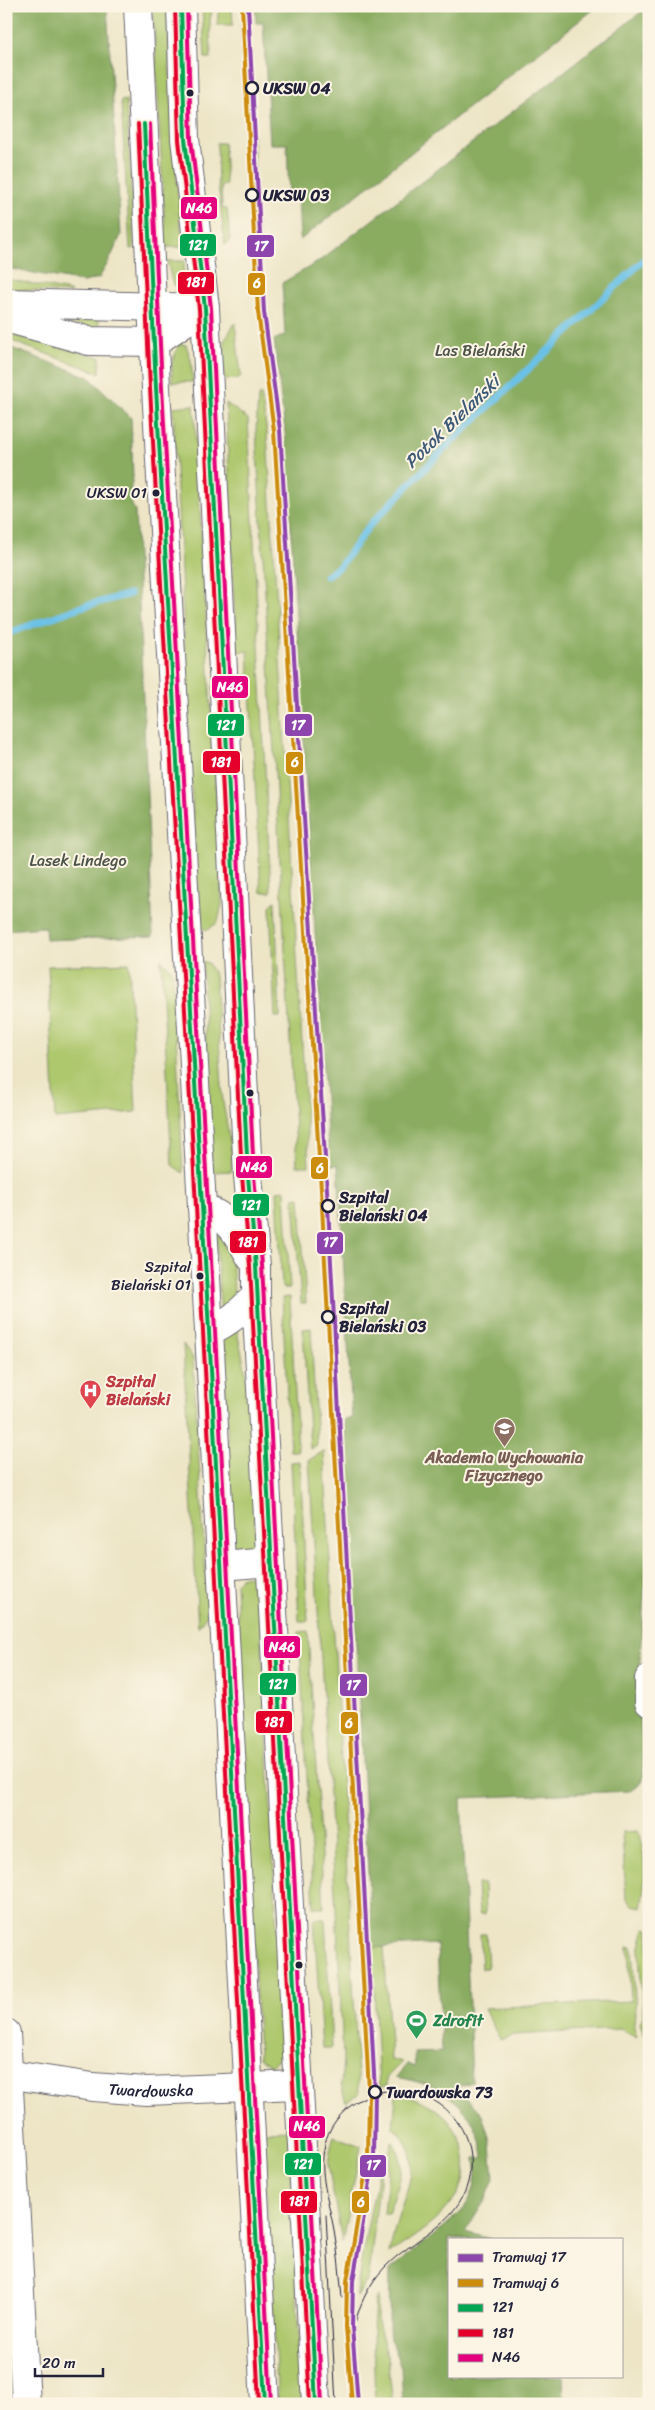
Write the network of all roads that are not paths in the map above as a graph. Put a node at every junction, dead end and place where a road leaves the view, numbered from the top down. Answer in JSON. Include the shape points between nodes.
{"nodes":[{"id":1,"x":138,"y":6,"type":"edge"},
{"id":2,"x":181,"y":6,"type":"edge"},
{"id":3,"x":6,"y":303,"type":"edge"},
{"id":4,"x":153,"y":307,"type":"junction"},
{"id":5,"x":205,"y":308,"type":"junction"},
{"id":6,"x":6,"y":318,"type":"edge"},
{"id":7,"x":155,"y":342,"type":"junction"},
{"id":8,"x":202,"y":1207,"type":"junction"},
{"id":9,"x":256,"y":1266,"type":"junction"},
{"id":10,"x":256,"y":1296,"type":"junction"},
{"id":11,"x":209,"y":1331,"type":"junction"},
{"id":12,"x":270,"y":1562,"type":"junction"},
{"id":13,"x":222,"y":1566,"type":"junction"},
{"id":14,"x":649,"y":1679,"type":"edge"},
{"id":15,"x":649,"y":1702,"type":"edge"},
{"id":16,"x":6,"y":2033,"type":"edge"},
{"id":17,"x":8,"y":2074,"type":"edge"},
{"id":18,"x":298,"y":2085,"type":"junction"},
{"id":19,"x":248,"y":2086,"type":"junction"},
{"id":20,"x":26,"y":2404,"type":"edge"},
{"id":21,"x":265,"y":2404,"type":"edge"},
{"id":22,"x":316,"y":2404,"type":"edge"}],
"edges":[{"from":1,"to":4,"type":"main road"},
{"from":2,"to":5,"type":"main road","via":[[185,139]]},
{"from":3,"to":4,"type":"main road"},
{"from":4,"to":5,"type":"main road"},
{"from":4,"to":7,"type":"main road"},
{"from":5,"to":7,"type":"main road"},
{"from":5,"to":9,"type":"main road","via":[[248,1176]]},
{"from":6,"to":7,"type":"main road","via":[[89,341]]},
{"from":7,"to":8,"type":"main road"},
{"from":8,"to":9,"type":"main road","via":[[232,1225]]},
{"from":8,"to":11,"type":"main road"},
{"from":9,"to":10,"type":"main road"},
{"from":10,"to":11,"type":"main road","via":[[235,1317]]},
{"from":10,"to":12,"type":"main road"},
{"from":11,"to":13,"type":"main road"},
{"from":12,"to":13,"type":"main road"},
{"from":12,"to":18,"type":"main road"},
{"from":13,"to":19,"type":"main road"},
{"from":14,"to":15,"type":"main road"},
{"from":16,"to":17,"type":"main road"},
{"from":17,"to":19,"type":"main road","name":"Twardowska","via":[[93,2087],[146,2091]]},
{"from":17,"to":20,"type":"main road"},
{"from":18,"to":19,"type":"main road","name":"Twardowska"},
{"from":18,"to":22,"type":"main road"},
{"from":19,"to":21,"type":"main road"}]}
